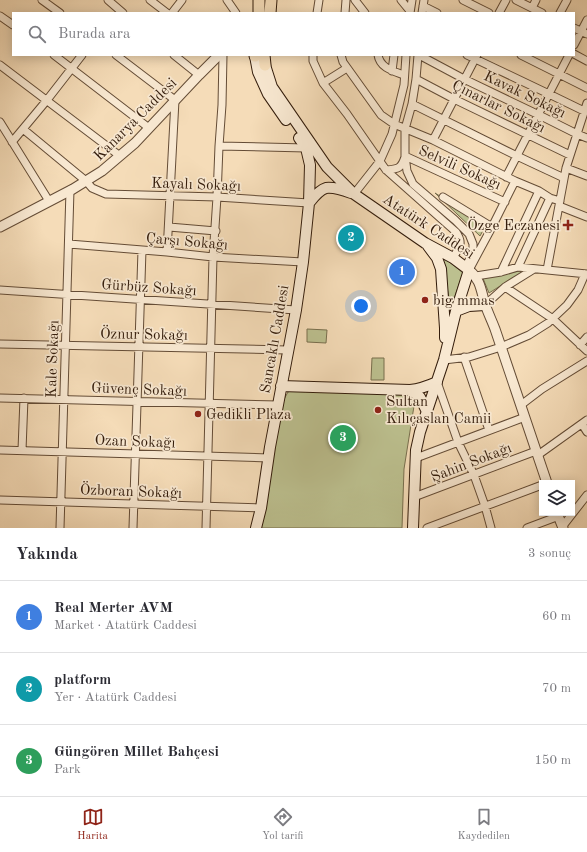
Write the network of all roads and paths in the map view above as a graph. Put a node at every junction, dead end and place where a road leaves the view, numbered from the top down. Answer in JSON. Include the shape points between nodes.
{"nodes":[{"id":1,"x":42,"y":0,"type":"edge"},
{"id":2,"x":108,"y":0,"type":"edge"},
{"id":3,"x":150,"y":0,"type":"edge"},
{"id":4,"x":182,"y":0,"type":"edge"},
{"id":5,"x":227,"y":0,"type":"edge"},
{"id":6,"x":259,"y":0,"type":"edge"},
{"id":7,"x":266,"y":0,"type":"edge"},
{"id":8,"x":271,"y":0,"type":"edge"},
{"id":9,"x":318,"y":0,"type":"edge"},
{"id":10,"x":346,"y":0,"type":"edge"},
{"id":11,"x":401,"y":0,"type":"edge"},
{"id":12,"x":412,"y":0,"type":"edge"},
{"id":13,"x":463,"y":0,"type":"edge"},
{"id":14,"x":506,"y":0,"type":"edge"},
{"id":15,"x":516,"y":0,"type":"edge"},
{"id":16,"x":536,"y":0,"type":"edge"},
{"id":17,"x":567,"y":0,"type":"edge"},
{"id":18,"x":359,"y":1,"type":"edge"},
{"id":19,"x":423,"y":6,"type":"edge"},
{"id":20,"x":532,"y":8,"type":"junction"},
{"id":21,"x":59,"y":12,"type":"edge"},
{"id":22,"x":122,"y":12,"type":"edge"},
{"id":23,"x":166,"y":12,"type":"edge"},
{"id":24,"x":173,"y":12,"type":"edge"},
{"id":25,"x":235,"y":12,"type":"edge"},
{"id":26,"x":258,"y":12,"type":"edge"},
{"id":27,"x":265,"y":12,"type":"edge"},
{"id":28,"x":270,"y":12,"type":"edge"},
{"id":29,"x":317,"y":12,"type":"edge"},
{"id":30,"x":345,"y":12,"type":"edge"},
{"id":31,"x":364,"y":12,"type":"edge"},
{"id":32,"x":410,"y":12,"type":"edge"},
{"id":33,"x":434,"y":12,"type":"edge"},
{"id":34,"x":487,"y":12,"type":"edge"},
{"id":35,"x":500,"y":12,"type":"edge"},
{"id":36,"x":540,"y":12,"type":"edge"},
{"id":37,"x":561,"y":12,"type":"edge"},
{"id":38,"x":0,"y":16,"type":"edge"},
{"id":39,"x":587,"y":20,"type":"edge"},
{"id":40,"x":12,"y":24,"type":"edge"},
{"id":41,"x":575,"y":28,"type":"edge"},
{"id":42,"x":584,"y":33,"type":"edge"},
{"id":43,"x":575,"y":45,"type":"edge"},
{"id":44,"x":575,"y":55,"type":"edge"},
{"id":45,"x":55,"y":56,"type":"edge"},
{"id":46,"x":81,"y":56,"type":"edge"},
{"id":47,"x":117,"y":56,"type":"edge"},
{"id":48,"x":175,"y":56,"type":"edge"},
{"id":49,"x":218,"y":56,"type":"edge"},
{"id":50,"x":223,"y":56,"type":"edge"},
{"id":51,"x":313,"y":56,"type":"edge"},
{"id":52,"x":341,"y":56,"type":"edge"},
{"id":53,"x":378,"y":56,"type":"edge"},
{"id":54,"x":394,"y":56,"type":"edge"},
{"id":55,"x":406,"y":56,"type":"edge"},
{"id":56,"x":419,"y":56,"type":"edge"},
{"id":57,"x":421,"y":56,"type":"edge"},
{"id":58,"x":523,"y":56,"type":"edge"},
{"id":59,"x":568,"y":56,"type":"edge"},
{"id":60,"x":259,"y":57,"type":"edge"},
{"id":61,"x":476,"y":57,"type":"edge"},
{"id":62,"x":587,"y":61,"type":"edge"},
{"id":63,"x":0,"y":65,"type":"edge"},
{"id":64,"x":72,"y":68,"type":"junction"},
{"id":65,"x":347,"y":68,"type":"junction"},
{"id":66,"x":392,"y":71,"type":"junction"},
{"id":67,"x":559,"y":74,"type":"junction"},
{"id":68,"x":199,"y":75,"type":"junction"},
{"id":69,"x":404,"y":75,"type":"junction"},
{"id":70,"x":416,"y":79,"type":"junction"},
{"id":71,"x":464,"y":79,"type":"junction"},
{"id":72,"x":323,"y":83,"type":"junction"},
{"id":73,"x":587,"y":88,"type":"edge"},
{"id":74,"x":550,"y":94,"type":"junction"},
{"id":75,"x":454,"y":99,"type":"junction"},
{"id":76,"x":47,"y":100,"type":"junction"},
{"id":77,"x":175,"y":100,"type":"junction"},
{"id":78,"x":412,"y":104,"type":"junction"},
{"id":79,"x":587,"y":104,"type":"edge"},
{"id":80,"x":584,"y":111,"type":"junction"},
{"id":81,"x":539,"y":115,"type":"junction"},
{"id":82,"x":443,"y":119,"type":"junction"},
{"id":83,"x":0,"y":122,"type":"edge"},
{"id":84,"x":394,"y":124,"type":"junction"},
{"id":85,"x":149,"y":128,"type":"junction"},
{"id":86,"x":24,"y":129,"type":"junction"},
{"id":87,"x":405,"y":129,"type":"junction"},
{"id":88,"x":577,"y":134,"type":"junction"},
{"id":89,"x":528,"y":135,"type":"junction"},
{"id":90,"x":587,"y":138,"type":"edge"},
{"id":91,"x":433,"y":140,"type":"junction"},
{"id":92,"x":12,"y":142,"type":"junction"},
{"id":93,"x":219,"y":146,"type":"junction"},
{"id":94,"x":306,"y":148,"type":"junction"},
{"id":95,"x":570,"y":155,"type":"junction"},
{"id":96,"x":120,"y":156,"type":"junction"},
{"id":97,"x":405,"y":156,"type":"junction"},
{"id":98,"x":517,"y":156,"type":"junction"},
{"id":99,"x":380,"y":161,"type":"junction"},
{"id":100,"x":566,"y":168,"type":"junction"},
{"id":101,"x":386,"y":170,"type":"junction"},
{"id":102,"x":587,"y":176,"type":"edge"},
{"id":103,"x":506,"y":177,"type":"junction"},
{"id":104,"x":564,"y":178,"type":"junction"},
{"id":105,"x":86,"y":181,"type":"junction"},
{"id":106,"x":515,"y":181,"type":"junction"},
{"id":107,"x":70,"y":190,"type":"junction"},
{"id":108,"x":539,"y":191,"type":"junction"},
{"id":109,"x":354,"y":194,"type":"junction"},
{"id":110,"x":170,"y":196,"type":"junction"},
{"id":111,"x":217,"y":197,"type":"junction"},
{"id":112,"x":443,"y":197,"type":"dead end"},
{"id":113,"x":550,"y":198,"type":"junction"},
{"id":114,"x":49,"y":201,"type":"junction"},
{"id":115,"x":505,"y":202,"type":"junction"},
{"id":116,"x":309,"y":203,"type":"junction"},
{"id":117,"x":559,"y":204,"type":"junction"},
{"id":118,"x":587,"y":216,"type":"edge"},
{"id":119,"x":169,"y":227,"type":"junction"},
{"id":120,"x":492,"y":227,"type":"junction"},
{"id":121,"x":0,"y":228,"type":"edge"},
{"id":122,"x":216,"y":230,"type":"junction"},
{"id":123,"x":425,"y":243,"type":"junction"},
{"id":124,"x":69,"y":244,"type":"junction"},
{"id":125,"x":142,"y":250,"type":"junction"},
{"id":126,"x":167,"y":252,"type":"junction"},
{"id":127,"x":213,"y":257,"type":"junction"},
{"id":128,"x":453,"y":258,"type":"junction"},
{"id":129,"x":303,"y":262,"type":"junction"},
{"id":130,"x":518,"y":267,"type":"junction"},
{"id":131,"x":534,"y":269,"type":"junction"},
{"id":132,"x":547,"y":270,"type":"junction"},
{"id":133,"x":470,"y":271,"type":"junction"},
{"id":134,"x":501,"y":272,"type":"junction"},
{"id":135,"x":586,"y":274,"type":"edge"},
{"id":136,"x":505,"y":287,"type":"junction"},
{"id":137,"x":0,"y":290,"type":"edge"},
{"id":138,"x":67,"y":294,"type":"junction"},
{"id":139,"x":140,"y":299,"type":"junction"},
{"id":140,"x":212,"y":304,"type":"junction"},
{"id":141,"x":485,"y":305,"type":"junction"},
{"id":142,"x":296,"y":310,"type":"junction"},
{"id":143,"x":456,"y":311,"type":"junction"},
{"id":144,"x":553,"y":319,"type":"junction"},
{"id":145,"x":587,"y":337,"type":"edge"},
{"id":146,"x":0,"y":344,"type":"edge"},
{"id":147,"x":66,"y":345,"type":"junction"},
{"id":148,"x":580,"y":345,"type":"junction"},
{"id":149,"x":139,"y":347,"type":"junction"},
{"id":150,"x":501,"y":347,"type":"junction"},
{"id":151,"x":211,"y":348,"type":"junction"},
{"id":152,"x":288,"y":350,"type":"junction"},
{"id":153,"x":587,"y":351,"type":"edge"},
{"id":154,"x":464,"y":357,"type":"junction"},
{"id":155,"x":444,"y":360,"type":"junction"},
{"id":156,"x":587,"y":361,"type":"edge"},
{"id":157,"x":437,"y":382,"type":"junction"},
{"id":158,"x":282,"y":386,"type":"junction"},
{"id":159,"x":410,"y":390,"type":"junction"},
{"id":160,"x":0,"y":398,"type":"edge"},
{"id":161,"x":24,"y":398,"type":"junction"},
{"id":162,"x":64,"y":400,"type":"junction"},
{"id":163,"x":137,"y":402,"type":"junction"},
{"id":164,"x":210,"y":404,"type":"junction"},
{"id":165,"x":521,"y":405,"type":"junction"},
{"id":166,"x":278,"y":406,"type":"junction"},
{"id":167,"x":427,"y":412,"type":"junction"},
{"id":168,"x":525,"y":417,"type":"junction"},
{"id":169,"x":584,"y":422,"type":"edge"},
{"id":170,"x":490,"y":430,"type":"junction"},
{"id":171,"x":587,"y":432,"type":"edge"},
{"id":172,"x":458,"y":442,"type":"junction"},
{"id":173,"x":0,"y":450,"type":"edge"},
{"id":174,"x":22,"y":450,"type":"junction"},
{"id":175,"x":62,"y":452,"type":"junction"},
{"id":176,"x":537,"y":453,"type":"junction"},
{"id":177,"x":136,"y":454,"type":"junction"},
{"id":178,"x":208,"y":456,"type":"junction"},
{"id":179,"x":269,"y":458,"type":"junction"},
{"id":180,"x":416,"y":458,"type":"junction"},
{"id":181,"x":474,"y":475,"type":"junction"},
{"id":182,"x":546,"y":480,"type":"edge"},
{"id":183,"x":539,"y":487,"type":"edge"},
{"id":184,"x":587,"y":496,"type":"edge"},
{"id":185,"x":414,"y":497,"type":"junction"},
{"id":186,"x":0,"y":500,"type":"edge"},
{"id":187,"x":61,"y":502,"type":"junction"},
{"id":188,"x":134,"y":504,"type":"junction"},
{"id":189,"x":485,"y":506,"type":"junction"},
{"id":190,"x":207,"y":507,"type":"junction"},
{"id":191,"x":261,"y":508,"type":"junction"},
{"id":192,"x":556,"y":516,"type":"edge"},
{"id":193,"x":558,"y":516,"type":"edge"},
{"id":194,"x":563,"y":527,"type":"edge"},
{"id":195,"x":60,"y":528,"type":"edge"},
{"id":196,"x":133,"y":528,"type":"edge"},
{"id":197,"x":206,"y":528,"type":"edge"},
{"id":198,"x":256,"y":528,"type":"edge"},
{"id":199,"x":413,"y":528,"type":"edge"},
{"id":200,"x":427,"y":528,"type":"edge"},
{"id":201,"x":491,"y":528,"type":"edge"},
{"id":202,"x":527,"y":528,"type":"edge"}],
"edges":[{"from":1,"to":21,"type":"street"},
{"from":2,"to":22,"type":"street"},
{"from":3,"to":23,"type":"street"},
{"from":4,"to":24,"type":"street"},
{"from":5,"to":25,"type":"street"},
{"from":6,"to":26,"type":"main road"},
{"from":7,"to":27,"type":"main road"},
{"from":8,"to":28,"type":"main road"},
{"from":9,"to":29,"type":"street"},
{"from":10,"to":30,"type":"street"},
{"from":11,"to":32,"type":"street"},
{"from":12,"to":32,"type":"street"},
{"from":13,"to":34,"type":"street"},
{"from":14,"to":35,"type":"street"},
{"from":15,"to":20,"type":"street"},
{"from":16,"to":20,"type":"street"},
{"from":17,"to":37,"type":"street"},
{"from":18,"to":31,"type":"street"},
{"from":19,"to":33,"type":"street"},
{"from":20,"to":36,"type":"street"},
{"from":38,"to":40,"type":"street"},
{"from":39,"to":42,"type":"street"},
{"from":41,"to":42,"type":"street"},
{"from":42,"to":43,"type":"street"},
{"from":44,"to":62,"type":"street"},
{"from":45,"to":64,"type":"street"},
{"from":46,"to":64,"type":"street"},
{"from":47,"to":77,"type":"street"},
{"from":48,"to":68,"type":"street"},
{"from":49,"to":68,"type":"street","name":"Kanarya Caddesi"},
{"from":50,"to":93,"type":"street"},
{"from":51,"to":72,"type":"street"},
{"from":52,"to":65,"type":"street"},
{"from":53,"to":66,"type":"street","via":[[383,65]]},
{"from":54,"to":66,"type":"street"},
{"from":55,"to":69,"type":"street"},
{"from":56,"to":70,"type":"street"},
{"from":57,"to":71,"type":"street","name":"Kavak Sokağı"},
{"from":58,"to":67,"type":"street"},
{"from":59,"to":67,"type":"street"},
{"from":60,"to":94,"type":"main road","name":"Atatürk Caddesi","via":[[258,72],[268,94]]},
{"from":60,"to":109,"type":"main road","name":"Atatürk Caddesi","via":[[272,87],[327,167]]},
{"from":61,"to":71,"type":"street"},
{"from":61,"to":74,"type":"street"},
{"from":63,"to":76,"type":"street"},
{"from":64,"to":76,"type":"street"},
{"from":64,"to":85,"type":"street"},
{"from":65,"to":72,"type":"street"},
{"from":65,"to":84,"type":"street","via":[[382,114]]},
{"from":66,"to":69,"type":"street"},
{"from":67,"to":73,"type":"street"},
{"from":67,"to":74,"type":"street"},
{"from":68,"to":77,"type":"street","name":"Kanarya Caddesi"},
{"from":69,"to":84,"type":"street"},
{"from":70,"to":75,"type":"street","name":"Çınarlar Sokağı"},
{"from":70,"to":78,"type":"street"},
{"from":71,"to":75,"type":"street"},
{"from":71,"to":81,"type":"street","name":"Kavak Sokağı"},
{"from":72,"to":99,"type":"street"},
{"from":74,"to":80,"type":"street"},
{"from":74,"to":81,"type":"street"},
{"from":75,"to":82,"type":"street"},
{"from":75,"to":89,"type":"street","name":"Çınarlar Sokağı"},
{"from":76,"to":86,"type":"street"},
{"from":76,"to":96,"type":"street"},
{"from":77,"to":85,"type":"street","name":"Kanarya Caddesi"},
{"from":77,"to":110,"type":"street"},
{"from":78,"to":82,"type":"street"},
{"from":78,"to":87,"type":"street"},
{"from":79,"to":80,"type":"street"},
{"from":80,"to":88,"type":"street"},
{"from":81,"to":88,"type":"street","name":"Kavak Sokağı"},
{"from":81,"to":89,"type":"street"},
{"from":82,"to":91,"type":"street"},
{"from":82,"to":98,"type":"street"},
{"from":83,"to":92,"type":"street"},
{"from":84,"to":87,"type":"street"},
{"from":84,"to":99,"type":"street"},
{"from":85,"to":96,"type":"street","name":"Kanarya Caddesi"},
{"from":86,"to":92,"type":"street"},
{"from":86,"to":105,"type":"street","name":"Kayalı Sokağı"},
{"from":87,"to":91,"type":"street"},
{"from":87,"to":97,"type":"street"},
{"from":88,"to":90,"type":"street","name":"Kavak Sokağı"},
{"from":88,"to":95,"type":"street"},
{"from":89,"to":95,"type":"street","name":"Çınarlar Sokağı"},
{"from":89,"to":98,"type":"street"},
{"from":91,"to":103,"type":"street"},
{"from":92,"to":114,"type":"street"},
{"from":93,"to":94,"type":"street"},
{"from":93,"to":111,"type":"street"},
{"from":94,"to":116,"type":"main road","name":"Sancaklı Caddesi","via":[[310,165]]},
{"from":95,"to":100,"type":"street"},
{"from":96,"to":105,"type":"street","name":"Kanarya Caddesi","via":[[102,172]]},
{"from":97,"to":101,"type":"street","via":[[403,164],[399,167]]},
{"from":97,"to":115,"type":"street","name":"Selvili Sokağı"},
{"from":97,"to":133,"type":"street","via":[[407,171],[413,184],[469,234],[473,244]]},
{"from":98,"to":103,"type":"street"},
{"from":98,"to":104,"type":"street"},
{"from":99,"to":101,"type":"street"},
{"from":99,"to":109,"type":"street"},
{"from":100,"to":102,"type":"street"},
{"from":100,"to":104,"type":"street"},
{"from":101,"to":128,"type":"street","via":[[456,232],[460,245]]},
{"from":103,"to":106,"type":"street"},
{"from":104,"to":117,"type":"street"},
{"from":105,"to":107,"type":"street","name":"Kanarya Caddesi"},
{"from":105,"to":110,"type":"street","name":"Kayalı Sokağı","via":[[92,188],[106,194]]},
{"from":106,"to":108,"type":"street"},
{"from":106,"to":115,"type":"street"},
{"from":107,"to":114,"type":"street","name":"Kanarya Caddesi"},
{"from":107,"to":124,"type":"street","name":"Kale Sokağı"},
{"from":108,"to":113,"type":"street"},
{"from":108,"to":134,"type":"street"},
{"from":109,"to":116,"type":"main road","via":[[341,189],[325,188]]},
{"from":109,"to":123,"type":"main road","name":"Atatürk Caddesi"},
{"from":110,"to":111,"type":"street","name":"Kayalı Sokağı"},
{"from":110,"to":119,"type":"street"},
{"from":111,"to":116,"type":"street","name":"Kayalı Sokağı"},
{"from":111,"to":122,"type":"street"},
{"from":112,"to":120,"type":"street"},
{"from":113,"to":117,"type":"street"},
{"from":113,"to":130,"type":"street"},
{"from":114,"to":121,"type":"street","name":"Kanarya Caddesi"},
{"from":115,"to":120,"type":"street"},
{"from":116,"to":129,"type":"main road","name":"Sancaklı Caddesi"},
{"from":117,"to":118,"type":"street"},
{"from":117,"to":132,"type":"street"},
{"from":119,"to":122,"type":"street"},
{"from":119,"to":126,"type":"street"},
{"from":120,"to":133,"type":"street"},
{"from":122,"to":127,"type":"street"},
{"from":123,"to":128,"type":"main road","name":"Atatürk Caddesi"},
{"from":123,"to":155,"type":"main road","via":[[437,258],[441,269],[445,328]]},
{"from":124,"to":125,"type":"street","name":"Çarşı Sokağı"},
{"from":124,"to":138,"type":"street","name":"Kale Sokağı"},
{"from":125,"to":126,"type":"street","name":"Çarşı Sokağı"},
{"from":125,"to":139,"type":"street"},
{"from":126,"to":127,"type":"street","name":"Çarşı Sokağı"},
{"from":127,"to":129,"type":"street","name":"Çarşı Sokağı"},
{"from":127,"to":140,"type":"street"},
{"from":128,"to":133,"type":"main road","name":"Atatürk Caddesi"},
{"from":129,"to":142,"type":"main road","name":"Sancaklı Caddesi"},
{"from":130,"to":131,"type":"street"},
{"from":130,"to":134,"type":"street"},
{"from":131,"to":132,"type":"street"},
{"from":131,"to":136,"type":"street"},
{"from":132,"to":135,"type":"street"},
{"from":133,"to":134,"type":"street"},
{"from":133,"to":141,"type":"street","name":"Atatürk Caddesi","via":[[481,289]]},
{"from":133,"to":143,"type":"main road"},
{"from":135,"to":144,"type":"street","via":[[578,290]]},
{"from":136,"to":141,"type":"street"},
{"from":136,"to":144,"type":"street"},
{"from":137,"to":138,"type":"street","name":"Gürbüz Sokağı"},
{"from":138,"to":139,"type":"street","name":"Gürbüz Sokağı"},
{"from":138,"to":147,"type":"street","name":"Kale Sokağı"},
{"from":139,"to":140,"type":"street","name":"Gürbüz Sokağı"},
{"from":139,"to":149,"type":"street"},
{"from":140,"to":142,"type":"street","name":"Gürbüz Sokağı"},
{"from":140,"to":151,"type":"street"},
{"from":141,"to":143,"type":"main road","via":[[469,306]]},
{"from":141,"to":150,"type":"street","name":"Atatürk Caddesi"},
{"from":142,"to":152,"type":"main road","name":"Sancaklı Caddesi"},
{"from":143,"to":155,"type":"main road"},
{"from":144,"to":148,"type":"street"},
{"from":144,"to":150,"type":"street"},
{"from":145,"to":148,"type":"street"},
{"from":146,"to":147,"type":"street","name":"Öznur Sokağı"},
{"from":147,"to":149,"type":"street","name":"Öznur Sokağı"},
{"from":147,"to":162,"type":"street","name":"Kale Sokağı"},
{"from":148,"to":153,"type":"street"},
{"from":149,"to":151,"type":"street","name":"Öznur Sokağı"},
{"from":149,"to":163,"type":"street"},
{"from":150,"to":154,"type":"street"},
{"from":150,"to":165,"type":"street","name":"Atatürk Caddesi"},
{"from":151,"to":152,"type":"street","name":"Öznur Sokağı"},
{"from":151,"to":164,"type":"street"},
{"from":152,"to":158,"type":"main road","name":"Sancaklı Caddesi"},
{"from":154,"to":155,"type":"street"},
{"from":154,"to":170,"type":"street"},
{"from":155,"to":157,"type":"main road"},
{"from":156,"to":165,"type":"street"},
{"from":157,"to":159,"type":"main road","via":[[424,388]]},
{"from":157,"to":167,"type":"main road"},
{"from":157,"to":172,"type":"street"},
{"from":158,"to":159,"type":"main road"},
{"from":158,"to":166,"type":"main road","name":"Sancaklı Caddesi"},
{"from":159,"to":167,"type":"main road","via":[[420,397]]},
{"from":160,"to":161,"type":"street","name":"Güvenç Sokağı"},
{"from":161,"to":162,"type":"street","name":"Güvenç Sokağı"},
{"from":161,"to":174,"type":"street"},
{"from":162,"to":163,"type":"street","name":"Güvenç Sokağı"},
{"from":162,"to":175,"type":"street","name":"Kale Sokağı"},
{"from":163,"to":164,"type":"street","name":"Güvenç Sokağı"},
{"from":163,"to":177,"type":"street"},
{"from":164,"to":166,"type":"street","name":"Güvenç Sokağı"},
{"from":164,"to":178,"type":"street"},
{"from":165,"to":168,"type":"street","name":"Atatürk Caddesi"},
{"from":166,"to":179,"type":"main road","name":"Sancaklı Caddesi"},
{"from":167,"to":180,"type":"main road","via":[[420,432]]},
{"from":168,"to":170,"type":"street"},
{"from":168,"to":176,"type":"street","name":"Atatürk Caddesi"},
{"from":169,"to":171,"type":"street"},
{"from":169,"to":176,"type":"street","name":"Şahin Sokağı"},
{"from":170,"to":172,"type":"street"},
{"from":172,"to":180,"type":"street"},
{"from":172,"to":181,"type":"street"},
{"from":173,"to":174,"type":"street","name":"Ozan Sokağı"},
{"from":174,"to":175,"type":"street","name":"Ozan Sokağı"},
{"from":175,"to":177,"type":"street","name":"Ozan Sokağı"},
{"from":175,"to":187,"type":"street","name":"Kale Sokağı"},
{"from":176,"to":181,"type":"street","name":"Şahin Sokağı"},
{"from":176,"to":182,"type":"street","name":"Atatürk Caddesi"},
{"from":177,"to":178,"type":"street","name":"Ozan Sokağı"},
{"from":177,"to":188,"type":"street"},
{"from":178,"to":179,"type":"street","name":"Ozan Sokağı"},
{"from":178,"to":190,"type":"street"},
{"from":179,"to":191,"type":"main road","name":"Sancaklı Caddesi"},
{"from":180,"to":185,"type":"main road"},
{"from":181,"to":185,"type":"street","name":"Şahin Sokağı"},
{"from":181,"to":189,"type":"street"},
{"from":183,"to":189,"type":"street"},
{"from":184,"to":194,"type":"street"},
{"from":185,"to":199,"type":"main road"},
{"from":186,"to":187,"type":"street","name":"Özboran Sokağı"},
{"from":187,"to":188,"type":"street","name":"Özboran Sokağı"},
{"from":187,"to":195,"type":"street","name":"Kale Sokağı"},
{"from":188,"to":190,"type":"street","name":"Özboran Sokağı"},
{"from":188,"to":196,"type":"street"},
{"from":189,"to":200,"type":"street"},
{"from":189,"to":201,"type":"street"},
{"from":190,"to":191,"type":"street","name":"Özboran Sokağı"},
{"from":190,"to":197,"type":"street"},
{"from":191,"to":198,"type":"main road","name":"Sancaklı Caddesi"},
{"from":192,"to":202,"type":"street"},
{"from":193,"to":194,"type":"street"}]}
